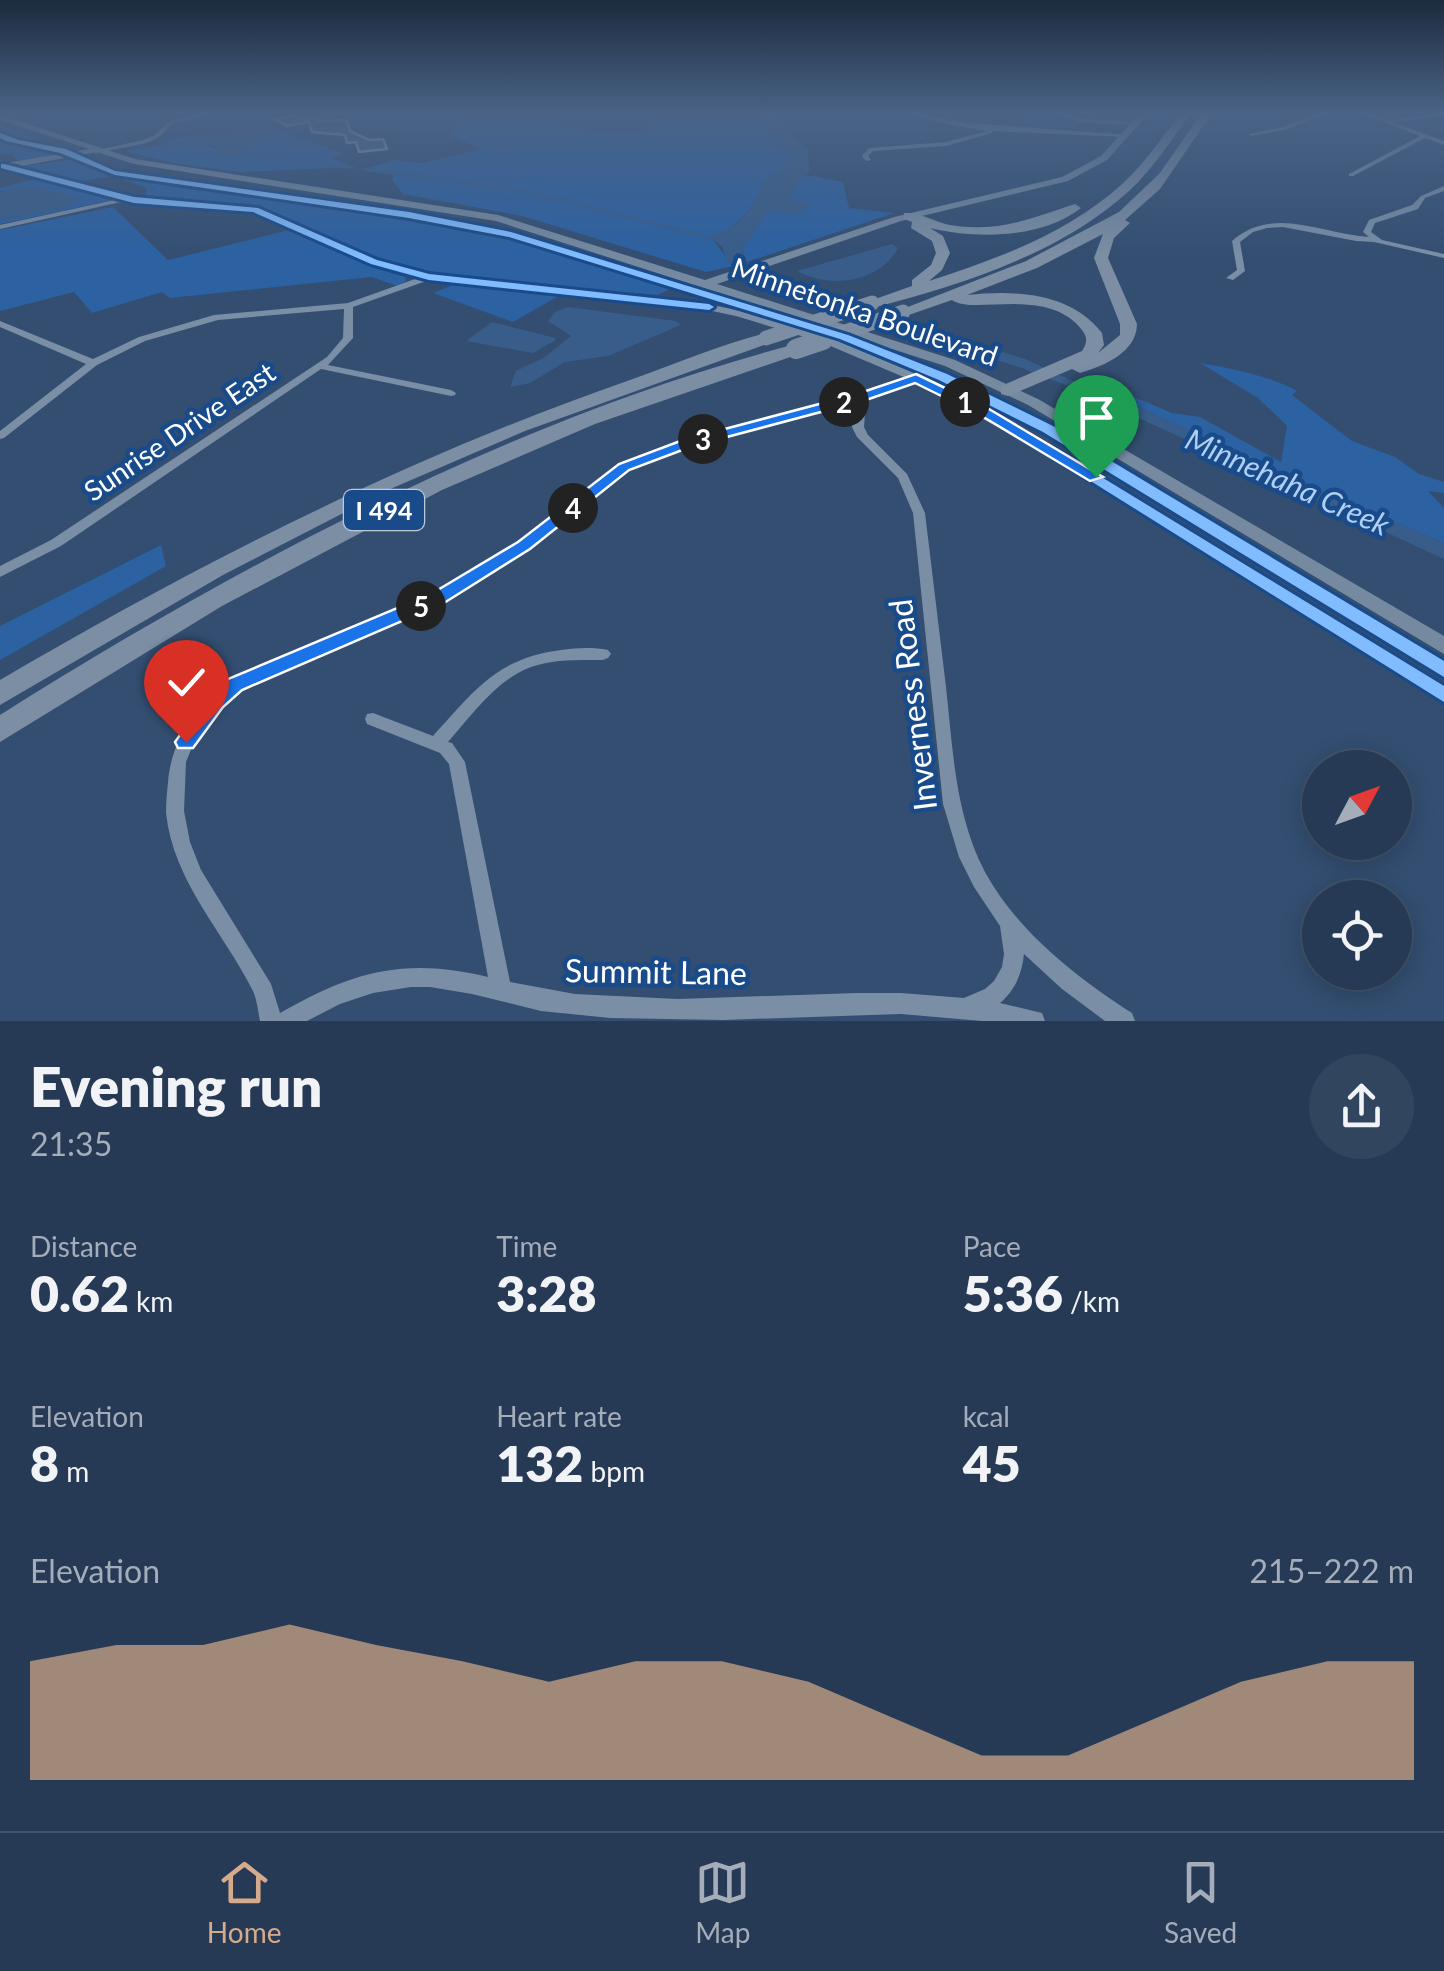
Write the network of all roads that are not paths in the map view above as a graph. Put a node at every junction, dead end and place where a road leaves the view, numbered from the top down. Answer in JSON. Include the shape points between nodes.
{"nodes":[{"id":1,"x":35,"y":161,"type":"edge"},
{"id":2,"x":120,"y":161,"type":"edge"},
{"id":3,"x":141,"y":161,"type":"edge"},
{"id":4,"x":1100,"y":161,"type":"edge"},
{"id":5,"x":1149,"y":161,"type":"edge"},
{"id":6,"x":1173,"y":161,"type":"edge"},
{"id":7,"x":1378,"y":161,"type":"edge"},
{"id":8,"x":2,"y":167,"type":"edge"},
{"id":9,"x":1350,"y":175,"type":"dead end"},
{"id":10,"x":1136,"y":177,"type":"junction"},
{"id":11,"x":272,"y":183,"type":"junction"},
{"id":12,"x":1444,"y":188,"type":"edge"},
{"id":13,"x":128,"y":199,"type":"junction"},
{"id":14,"x":1138,"y":203,"type":"junction"},
{"id":15,"x":904,"y":218,"type":"junction"},
{"id":16,"x":0,"y":227,"type":"edge"},
{"id":17,"x":1373,"y":240,"type":"junction"},
{"id":18,"x":1444,"y":256,"type":"edge"},
{"id":19,"x":429,"y":277,"type":"junction"},
{"id":20,"x":1230,"y":278,"type":"dead end"},
{"id":21,"x":709,"y":283,"type":"junction"},
{"id":22,"x":872,"y":303,"type":"junction"},
{"id":23,"x":349,"y":306,"type":"junction"},
{"id":24,"x":903,"y":312,"type":"junction"},
{"id":25,"x":0,"y":324,"type":"edge"},
{"id":26,"x":93,"y":363,"type":"junction"},
{"id":27,"x":320,"y":366,"type":"junction"},
{"id":28,"x":916,"y":378,"type":"junction"},
{"id":29,"x":450,"y":393,"type":"dead end"},
{"id":30,"x":1016,"y":394,"type":"junction"},
{"id":31,"x":862,"y":397,"type":"junction"},
{"id":32,"x":0,"y":436,"type":"edge"},
{"id":33,"x":0,"y":572,"type":"edge"},
{"id":34,"x":1444,"y":646,"type":"edge"},
{"id":35,"x":603,"y":654,"type":"dead end"},
{"id":36,"x":0,"y":694,"type":"edge"},
{"id":37,"x":1444,"y":695,"type":"edge"},
{"id":38,"x":374,"y":719,"type":"dead end"},
{"id":39,"x":0,"y":730,"type":"edge"},
{"id":40,"x":436,"y":744,"type":"junction"},
{"id":41,"x":1004,"y":918,"type":"junction"},
{"id":42,"x":501,"y":990,"type":"junction"},
{"id":43,"x":960,"y":1008,"type":"junction"},
{"id":44,"x":271,"y":1021,"type":"edge"},
{"id":45,"x":286,"y":1021,"type":"edge"},
{"id":46,"x":1034,"y":1021,"type":"edge"},
{"id":47,"x":1124,"y":1021,"type":"edge"}],
"edges":[{"from":1,"to":8,"type":"main road"},
{"from":2,"to":11,"type":"main road","name":"Minnetonka Boulevard"},
{"from":3,"to":11,"type":"main road","name":"Minnetonka Boulevard"},
{"from":4,"to":15,"type":"main road","via":[[1065,179]]},
{"from":5,"to":10,"type":"highway","number":"I 494"},
{"from":6,"to":14,"type":"highway","number":"I 494"},
{"from":7,"to":9,"type":"street"},
{"from":8,"to":13,"type":"street"},
{"from":10,"to":15,"type":"highway","via":[[1065,214],[1012,230],[958,230]]},
{"from":10,"to":22,"type":"highway","number":"I 494","via":[[1059,232]]},
{"from":11,"to":21,"type":"main road","name":"Minnetonka Boulevard","via":[[498,218]]},
{"from":12,"to":17,"type":"street","via":[[1372,222],[1367,232]]},
{"from":13,"to":16,"type":"street"},
{"from":13,"to":19,"type":"street","via":[[255,210],[374,262]]},
{"from":14,"to":24,"type":"highway","number":"I 494","via":[[1036,261]]},
{"from":14,"to":30,"type":"highway","via":[[1105,242],[1142,333],[1135,349],[1118,362]]},
{"from":15,"to":21,"type":"main road"},
{"from":15,"to":22,"type":"highway","via":[[938,238],[942,257],[928,275]]},
{"from":17,"to":18,"type":"street"},
{"from":17,"to":20,"type":"street","via":[[1264,225],[1236,241],[1241,272]]},
{"from":19,"to":23,"type":"street"},
{"from":19,"to":28,"type":"street","via":[[694,304],[801,334]]},
{"from":21,"to":30,"type":"main road","name":"Minnetonka Boulevard","via":[[950,363]]},
{"from":22,"to":36,"type":"highway","number":"I 494","bridge":true,"via":[[545,416],[380,486],[195,580]]},
{"from":23,"to":26,"type":"street","via":[[217,317],[142,339]]},
{"from":23,"to":27,"type":"street","name":"Sunrise Drive East","via":[[344,346]]},
{"from":24,"to":30,"type":"highway","via":[[1004,297],[1058,308],[1091,328],[1095,345],[1088,355]]},
{"from":24,"to":39,"type":"highway","number":"I 494","bridge":true,"via":[[603,414],[407,498],[234,588]]},
{"from":25,"to":26,"type":"street"},
{"from":26,"to":32,"type":"street"},
{"from":27,"to":29,"type":"street"},
{"from":27,"to":33,"type":"street","name":"Sunrise Drive East","via":[[56,544]]},
{"from":28,"to":31,"type":"street"},
{"from":28,"to":37,"type":"street","via":[[1076,465]]},
{"from":30,"to":34,"type":"main road","name":"Minnetonka Boulevard"},
{"from":31,"to":41,"type":"street","name":"Inverness Road","via":[[858,427],[903,477],[920,513],[955,821]]},
{"from":31,"to":44,"type":"street","via":[[644,457],[524,546],[438,599],[222,694],[186,742],[175,811],[194,874],[264,991]]},
{"from":35,"to":40,"type":"street","via":[[552,655],[514,666]]},
{"from":38,"to":40,"type":"street"},
{"from":40,"to":42,"type":"street","via":[[457,762],[463,779]]},
{"from":41,"to":43,"type":"street","via":[[1015,959],[1009,978],[998,994]]},
{"from":41,"to":47,"type":"street","name":"Inverness Road","via":[[1058,973]]},
{"from":42,"to":43,"type":"street","name":"Summit Lane","via":[[544,1000],[678,1010],[817,1002]]},
{"from":42,"to":45,"type":"street","name":"Summit Lane","via":[[429,977],[392,980],[340,994]]},
{"from":43,"to":46,"type":"street","name":"Summit Lane"}]}
